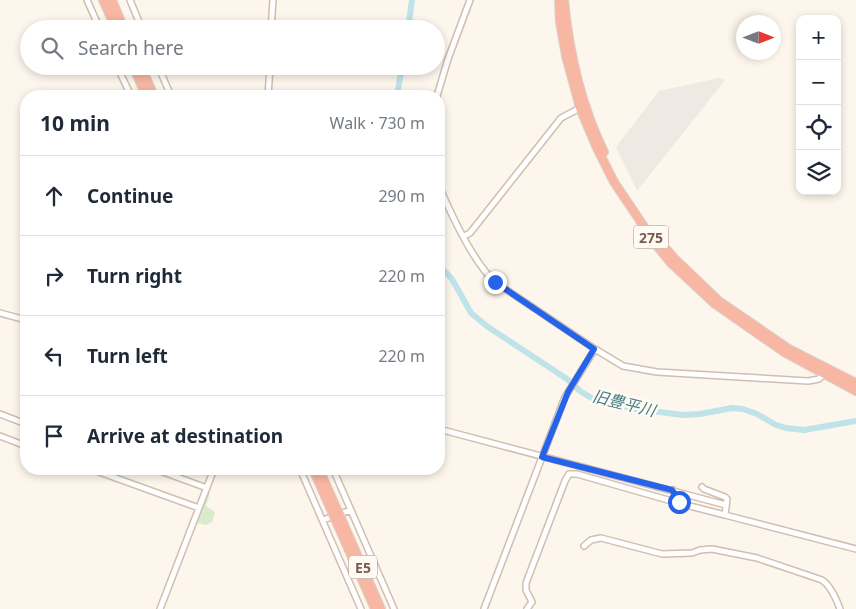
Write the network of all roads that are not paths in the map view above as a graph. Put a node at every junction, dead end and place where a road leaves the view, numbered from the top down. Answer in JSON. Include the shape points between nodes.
{"nodes":[{"id":1,"x":87,"y":0,"type":"edge"},
{"id":2,"x":103,"y":0,"type":"edge"},
{"id":3,"x":112,"y":0,"type":"edge"},
{"id":4,"x":130,"y":0,"type":"edge"},
{"id":5,"x":272,"y":0,"type":"edge"},
{"id":6,"x":470,"y":0,"type":"edge"},
{"id":7,"x":559,"y":0,"type":"edge"},
{"id":8,"x":564,"y":0,"type":"edge"},
{"id":9,"x":96,"y":20,"type":"edge"},
{"id":10,"x":112,"y":20,"type":"edge"},
{"id":11,"x":120,"y":20,"type":"edge"},
{"id":12,"x":138,"y":20,"type":"edge"},
{"id":13,"x":271,"y":20,"type":"edge"},
{"id":14,"x":445,"y":69,"type":"edge"},
{"id":15,"x":121,"y":75,"type":"edge"},
{"id":16,"x":137,"y":75,"type":"edge"},
{"id":17,"x":145,"y":75,"type":"edge"},
{"id":18,"x":162,"y":75,"type":"edge"},
{"id":19,"x":269,"y":75,"type":"edge"},
{"id":20,"x":443,"y":75,"type":"edge"},
{"id":21,"x":128,"y":90,"type":"edge"},
{"id":22,"x":143,"y":90,"type":"edge"},
{"id":23,"x":151,"y":90,"type":"edge"},
{"id":24,"x":168,"y":90,"type":"edge"},
{"id":25,"x":268,"y":90,"type":"edge"},
{"id":26,"x":439,"y":90,"type":"edge"},
{"id":27,"x":580,"y":108,"type":"junction"},
{"id":28,"x":445,"y":198,"type":"edge"},
{"id":29,"x":464,"y":236,"type":"junction"},
{"id":30,"x":0,"y":313,"type":"edge"},
{"id":31,"x":20,"y":318,"type":"edge"},
{"id":32,"x":594,"y":349,"type":"junction"},
{"id":33,"x":826,"y":371,"type":"junction"},
{"id":34,"x":856,"y":383,"type":"edge"},
{"id":35,"x":856,"y":391,"type":"edge"},
{"id":36,"x":0,"y":414,"type":"edge"},
{"id":37,"x":20,"y":422,"type":"edge"},
{"id":38,"x":445,"y":431,"type":"edge"},
{"id":39,"x":0,"y":436,"type":"edge"},
{"id":40,"x":20,"y":444,"type":"edge"},
{"id":41,"x":542,"y":457,"type":"junction"},
{"id":42,"x":108,"y":475,"type":"edge"},
{"id":43,"x":171,"y":475,"type":"edge"},
{"id":44,"x":212,"y":475,"type":"edge"},
{"id":45,"x":303,"y":475,"type":"edge"},
{"id":46,"x":316,"y":475,"type":"edge"},
{"id":47,"x":321,"y":475,"type":"edge"},
{"id":48,"x":336,"y":475,"type":"edge"},
{"id":49,"x":644,"y":483,"type":"junction"},
{"id":50,"x":702,"y":486,"type":"dead end"},
{"id":51,"x":207,"y":488,"type":"junction"},
{"id":52,"x":672,"y":490,"type":"junction"},
{"id":53,"x":639,"y":492,"type":"junction"},
{"id":54,"x":682,"y":504,"type":"junction"},
{"id":55,"x":726,"y":504,"type":"junction"},
{"id":56,"x":199,"y":508,"type":"junction"},
{"id":57,"x":351,"y":510,"type":"junction"},
{"id":58,"x":726,"y":515,"type":"junction"},
{"id":59,"x":322,"y":520,"type":"junction"},
{"id":60,"x":342,"y":526,"type":"junction"},
{"id":61,"x":584,"y":546,"type":"dead end"},
{"id":62,"x":856,"y":549,"type":"edge"},
{"id":63,"x":160,"y":609,"type":"edge"},
{"id":64,"x":361,"y":609,"type":"edge"},
{"id":65,"x":375,"y":609,"type":"edge"},
{"id":66,"x":381,"y":609,"type":"edge"},
{"id":67,"x":394,"y":609,"type":"edge"},
{"id":68,"x":484,"y":609,"type":"edge"},
{"id":69,"x":527,"y":609,"type":"edge"},
{"id":70,"x":840,"y":609,"type":"edge"}],
"edges":[{"from":1,"to":9,"type":"street"},
{"from":2,"to":10,"type":"highway"},
{"from":3,"to":11,"type":"highway"},
{"from":4,"to":12,"type":"street"},
{"from":5,"to":13,"type":"street"},
{"from":6,"to":14,"type":"street"},
{"from":7,"to":27,"type":"highway","number":"275","via":[[566,56]]},
{"from":8,"to":33,"type":"highway","number":"275","via":[[571,53],[601,145],[619,180],[661,244],[719,301]]},
{"from":15,"to":21,"type":"street"},
{"from":16,"to":22,"type":"highway"},
{"from":17,"to":23,"type":"highway"},
{"from":18,"to":24,"type":"street"},
{"from":19,"to":25,"type":"street"},
{"from":20,"to":26,"type":"street"},
{"from":27,"to":29,"type":"street","via":[[561,118],[470,233]]},
{"from":27,"to":33,"type":"highway","number":"275","via":[[614,182],[666,258],[715,304],[784,352]]},
{"from":28,"to":29,"type":"street"},
{"from":29,"to":32,"type":"street","via":[[486,274],[495,282]]},
{"from":30,"to":31,"type":"street"},
{"from":32,"to":33,"type":"street","via":[[623,366],[657,372],[808,381],[819,379]]},
{"from":32,"to":41,"type":"street","via":[[568,392]]},
{"from":33,"to":34,"type":"highway","number":"275"},
{"from":33,"to":35,"type":"highway","number":"275"},
{"from":36,"to":37,"type":"street"},
{"from":38,"to":41,"type":"street"},
{"from":39,"to":40,"type":"street"},
{"from":41,"to":49,"type":"street"},
{"from":41,"to":68,"type":"street"},
{"from":42,"to":56,"type":"street"},
{"from":43,"to":51,"type":"street"},
{"from":44,"to":51,"type":"street"},
{"from":45,"to":59,"type":"street"},
{"from":46,"to":60,"type":"highway","number":"E5","bridge":true},
{"from":47,"to":60,"type":"highway","number":"E5","bridge":true},
{"from":48,"to":57,"type":"street"},
{"from":49,"to":52,"type":"street"},
{"from":49,"to":53,"type":"street","via":[[643,490]]},
{"from":50,"to":55,"type":"street","via":[[704,490],[724,495]]},
{"from":51,"to":56,"type":"street"},
{"from":52,"to":54,"type":"street"},
{"from":52,"to":55,"type":"street"},
{"from":53,"to":54,"type":"street"},
{"from":53,"to":69,"type":"street","via":[[569,474],[526,583],[532,602]]},
{"from":54,"to":58,"type":"street"},
{"from":55,"to":58,"type":"street"},
{"from":56,"to":63,"type":"street"},
{"from":57,"to":59,"type":"street"},
{"from":57,"to":67,"type":"street"},
{"from":58,"to":62,"type":"street"},
{"from":59,"to":64,"type":"street"},
{"from":60,"to":65,"type":"highway","number":"E5"},
{"from":60,"to":66,"type":"highway","number":"E5"},
{"from":61,"to":70,"type":"street","via":[[601,538],[662,554],[692,553],[712,548],[757,558],[827,583]]}]}
